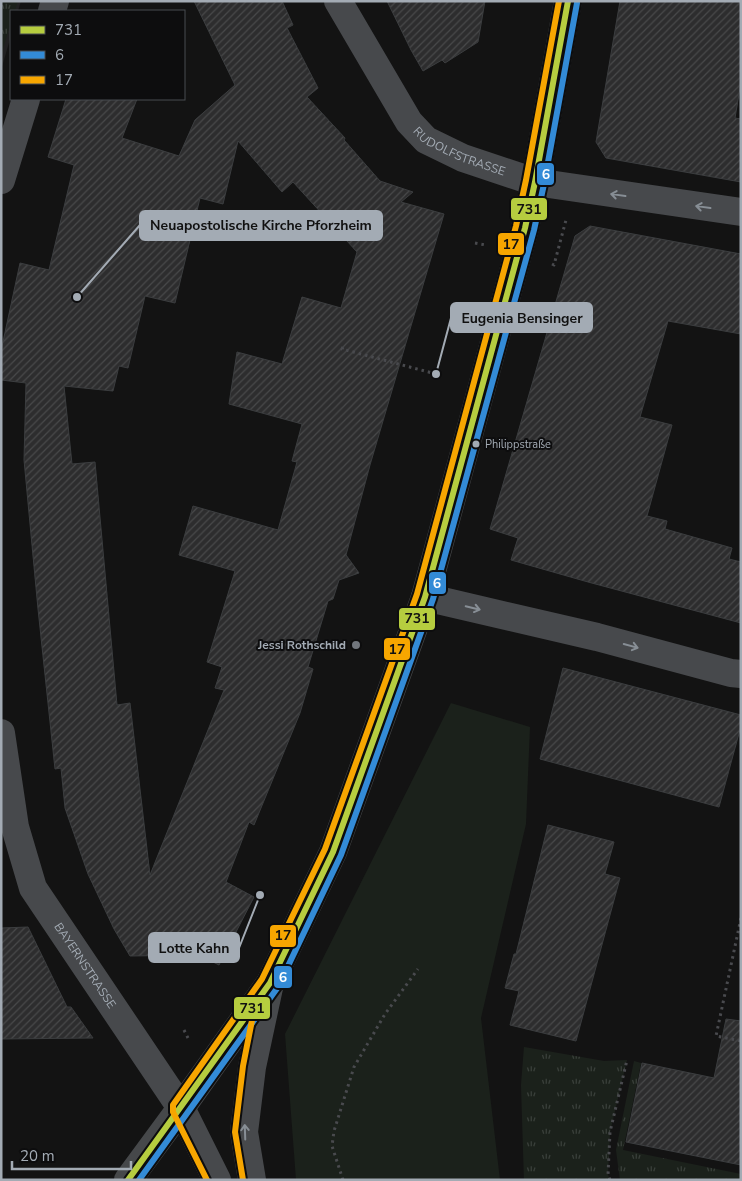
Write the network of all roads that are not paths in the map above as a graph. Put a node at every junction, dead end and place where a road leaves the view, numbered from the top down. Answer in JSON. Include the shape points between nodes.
{"nodes":[{"id":1,"x":338,"y":1,"type":"edge"},
{"id":2,"x":568,"y":1,"type":"edge"},
{"id":3,"x":26,"y":100,"type":"edge"},
{"id":4,"x":1,"y":180,"type":"edge"},
{"id":5,"x":535,"y":182,"type":"junction"},
{"id":6,"x":741,"y":212,"type":"edge"},
{"id":7,"x":425,"y":597,"type":"junction"},
{"id":8,"x":741,"y":674,"type":"edge"},
{"id":9,"x":1,"y":733,"type":"edge"},
{"id":10,"x":270,"y":983,"type":"junction"},
{"id":11,"x":181,"y":1108,"type":"junction"},
{"id":12,"x":128,"y":1180,"type":"edge"},
{"id":13,"x":217,"y":1180,"type":"edge"},
{"id":14,"x":252,"y":1180,"type":"edge"}],
"edges":[{"from":1,"to":5,"type":"street","name":"RUDOLFSTRASSE","via":[[409,122],[426,140],[463,158]]},
{"from":2,"to":5,"type":"main road"},
{"from":3,"to":4,"type":"street"},
{"from":6,"to":5,"type":"street","name":"RUDOLFSTRASSE","one_way":true},
{"from":5,"to":7,"type":"main road"},
{"from":7,"to":8,"type":"street","one_way":true},
{"from":7,"to":10,"type":"main road","via":[[332,852]]},
{"from":9,"to":11,"type":"street","name":"BAYERNSTRASSE","via":[[15,827],[33,888]]},
{"from":10,"to":11,"type":"main road"},
{"from":14,"to":10,"type":"street","one_way":true,"via":[[244,1132],[252,1067]]},
{"from":11,"to":12,"type":"main road"},
{"from":11,"to":13,"type":"street","name":"BAYERNSTRASSE"}]}
